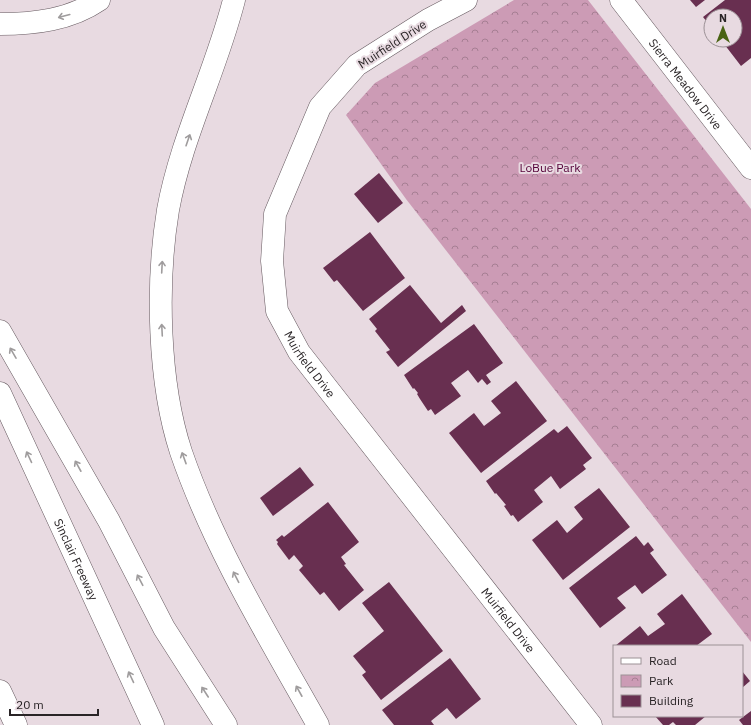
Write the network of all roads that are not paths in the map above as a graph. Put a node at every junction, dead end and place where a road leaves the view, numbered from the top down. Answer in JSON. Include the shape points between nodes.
{"nodes":[{"id":1,"x":99,"y":0,"type":"edge"},
{"id":2,"x":234,"y":0,"type":"edge"},
{"id":3,"x":466,"y":0,"type":"edge"},
{"id":4,"x":621,"y":0,"type":"edge"},
{"id":5,"x":0,"y":24,"type":"edge"},
{"id":6,"x":751,"y":168,"type":"edge"},
{"id":7,"x":0,"y":331,"type":"edge"},
{"id":8,"x":0,"y":393,"type":"edge"},
{"id":9,"x":0,"y":691,"type":"edge"},
{"id":10,"x":16,"y":725,"type":"edge"},
{"id":11,"x":153,"y":725,"type":"edge"},
{"id":12,"x":226,"y":725,"type":"edge"},
{"id":13,"x":318,"y":725,"type":"edge"},
{"id":14,"x":591,"y":725,"type":"edge"}],
"edges":[{"from":1,"to":5,"type":"main road","one_way":true,"via":[[67,16],[29,24]]},
{"from":13,"to":2,"type":"main road","one_way":true,"via":[[247,598],[199,498],[181,450],[169,398],[163,352],[160,306],[168,210],[181,160]]},
{"from":3,"to":14,"type":"main road","name":"Muirfield Drive","via":[[428,20],[357,65],[320,107],[275,214],[272,261],[277,311],[299,352]]},
{"from":4,"to":6,"type":"main road","name":"Sierra Meadow Drive"},
{"from":12,"to":7,"type":"main road","one_way":true,"via":[[164,628],[101,508]]},
{"from":11,"to":8,"type":"main road","name":"Sinclair Freeway","one_way":true},
{"from":9,"to":10,"type":"main road"}]}
